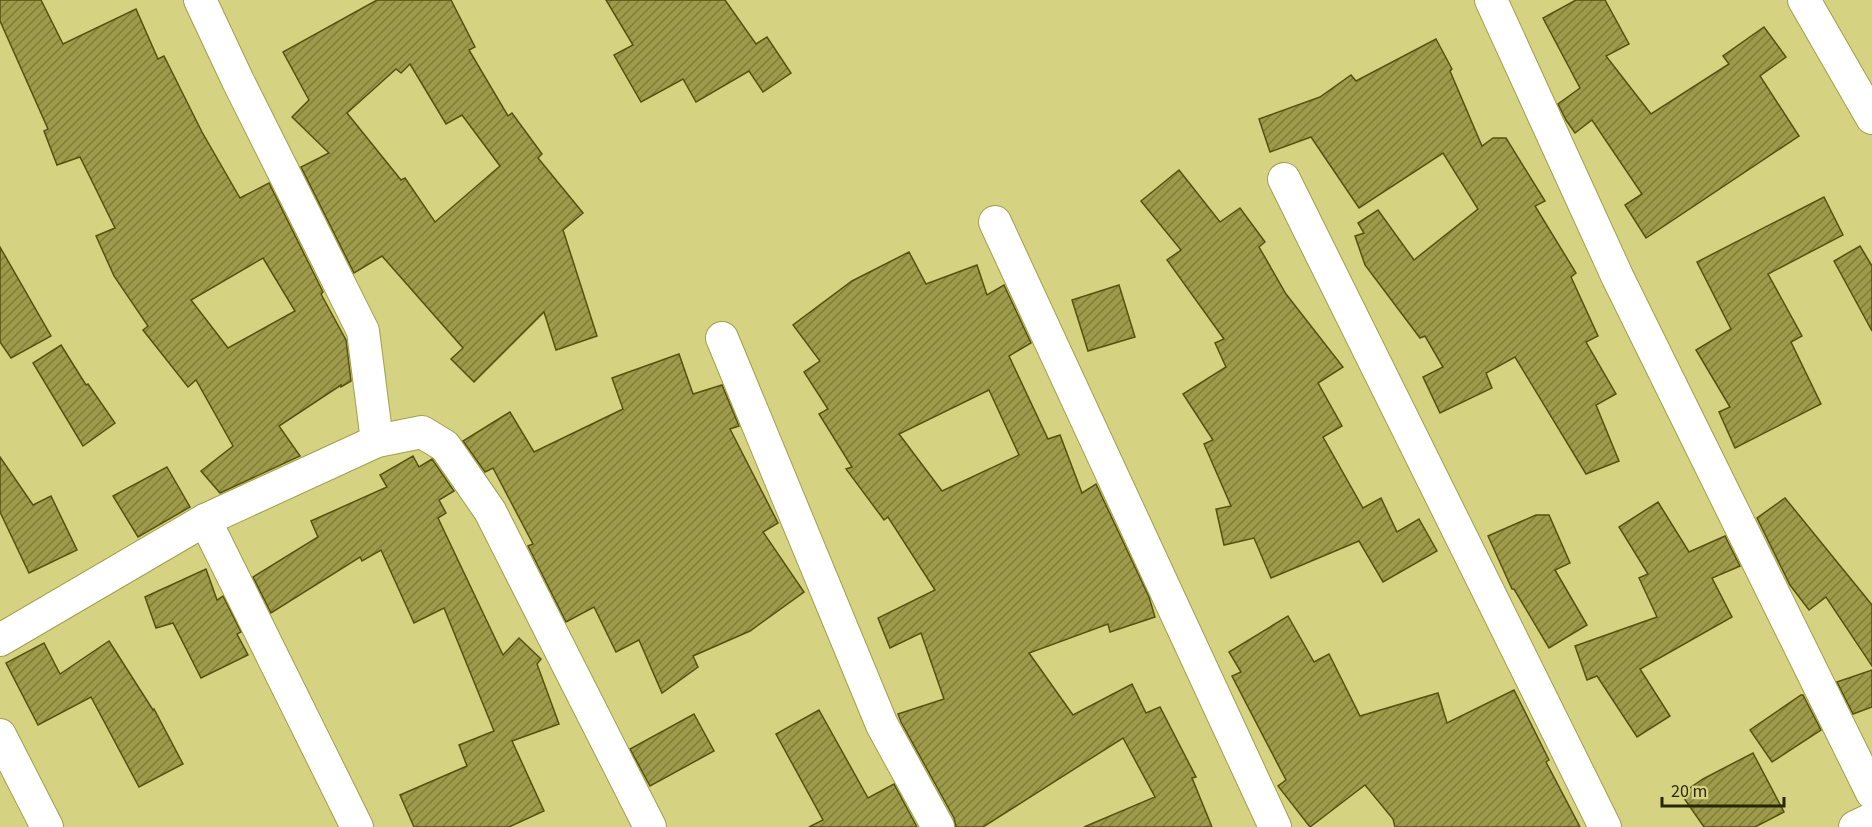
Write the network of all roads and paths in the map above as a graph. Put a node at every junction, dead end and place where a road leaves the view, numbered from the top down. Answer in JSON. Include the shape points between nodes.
{"nodes":[{"id":1,"x":200,"y":0,"type":"edge"},
{"id":2,"x":1491,"y":0,"type":"edge"},
{"id":3,"x":1804,"y":0,"type":"edge"},
{"id":4,"x":1872,"y":118,"type":"edge"},
{"id":5,"x":1284,"y":179,"type":"dead end"},
{"id":6,"x":995,"y":222,"type":"dead end"},
{"id":7,"x":722,"y":338,"type":"dead end"},
{"id":8,"x":377,"y":441,"type":"junction"},
{"id":9,"x":205,"y":520,"type":"junction"},
{"id":10,"x":0,"y":640,"type":"edge"},
{"id":11,"x":0,"y":735,"type":"edge"},
{"id":12,"x":1872,"y":794,"type":"edge"},
{"id":13,"x":1872,"y":819,"type":"edge"},
{"id":14,"x":47,"y":827,"type":"edge"},
{"id":15,"x":357,"y":827,"type":"edge"},
{"id":16,"x":650,"y":827,"type":"edge"},
{"id":17,"x":938,"y":827,"type":"edge"},
{"id":18,"x":1275,"y":827,"type":"edge"},
{"id":19,"x":1605,"y":827,"type":"edge"},
{"id":20,"x":1855,"y":827,"type":"edge"}],
"edges":[{"from":1,"to":8,"type":"street","via":[[363,331]]},
{"from":2,"to":12,"type":"street","via":[[1618,278]]},
{"from":3,"to":4,"type":"street"},
{"from":5,"to":19,"type":"street"},
{"from":6,"to":18,"type":"street"},
{"from":7,"to":17,"type":"street","via":[[882,725]]},
{"from":8,"to":9,"type":"street"},
{"from":8,"to":16,"type":"street","via":[[422,432],[445,446],[490,512]]},
{"from":9,"to":10,"type":"street"},
{"from":9,"to":15,"type":"street"},
{"from":11,"to":14,"type":"street"},
{"from":13,"to":20,"type":"street"}]}
